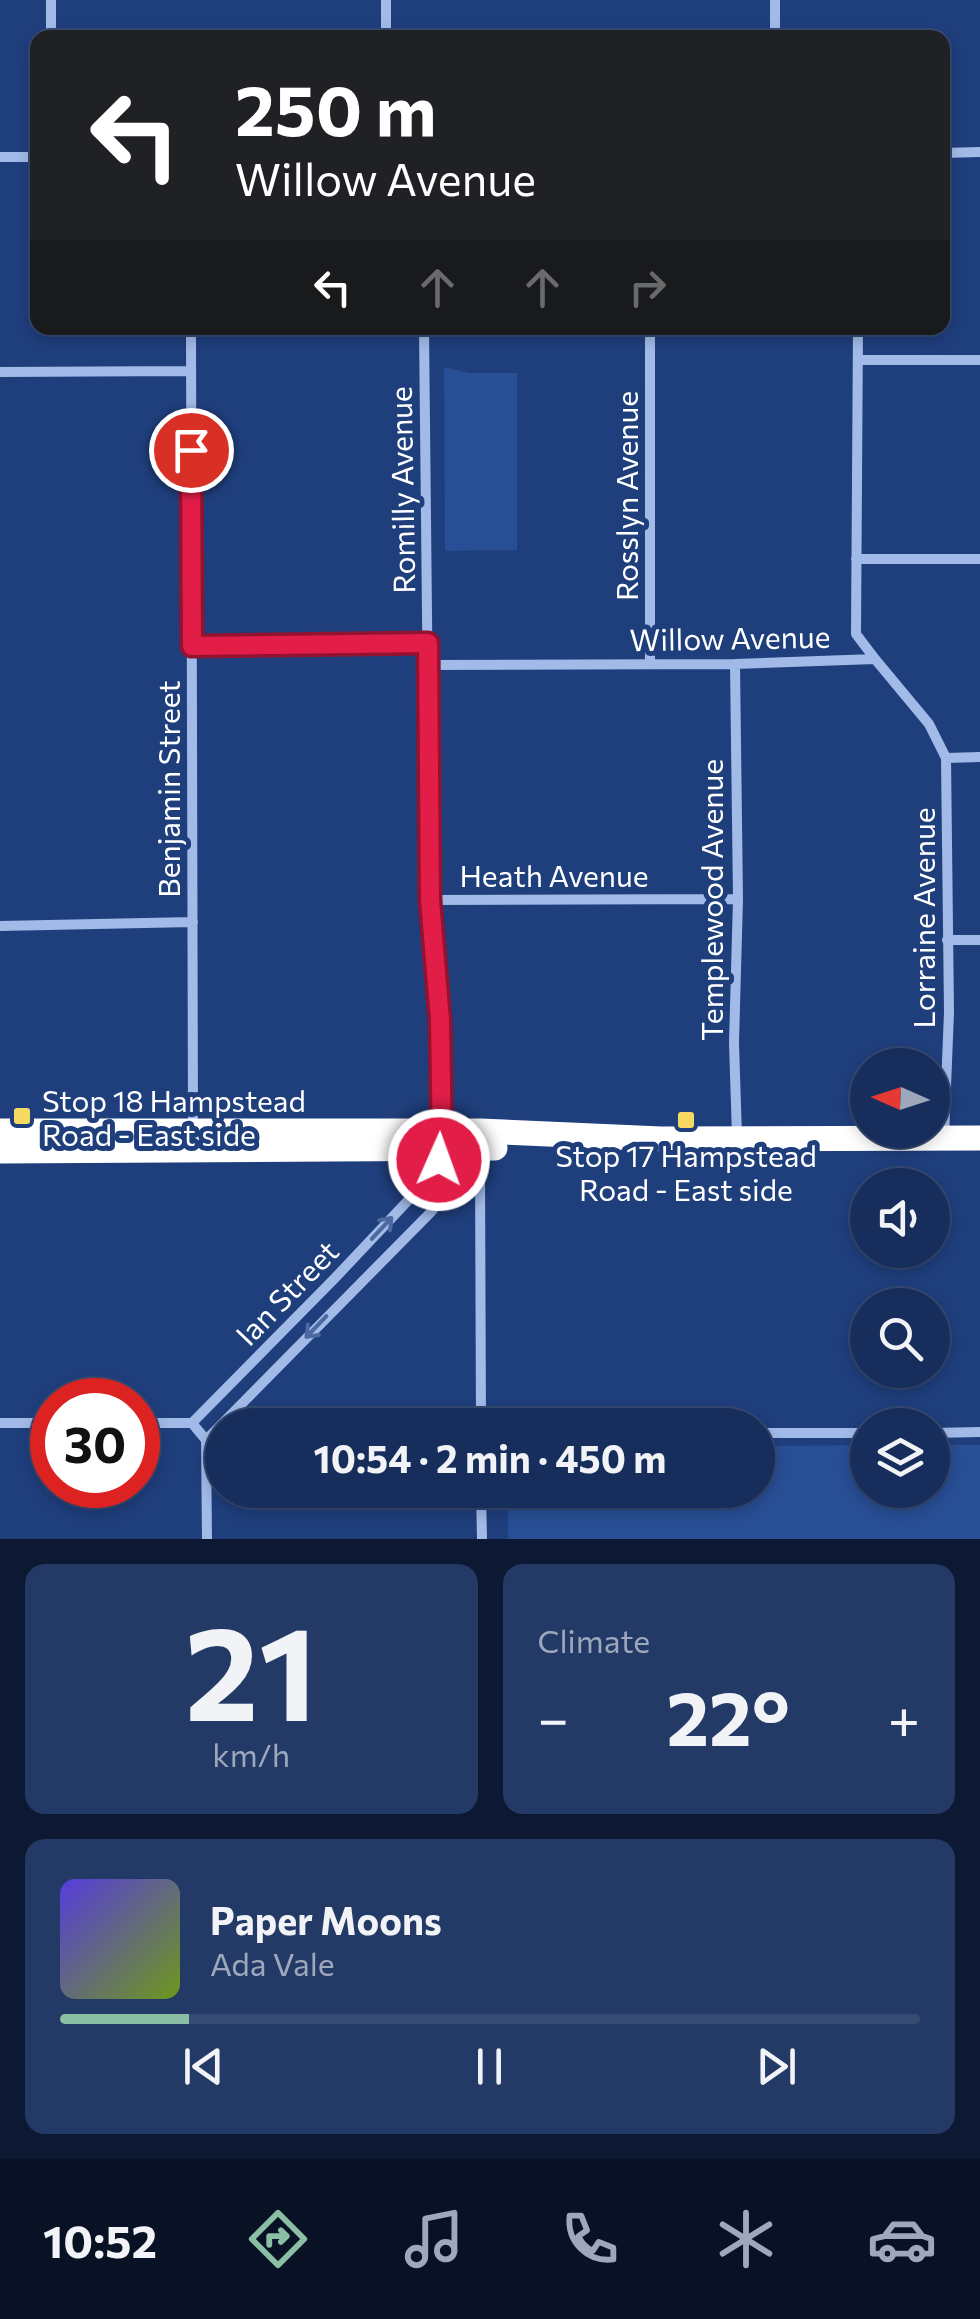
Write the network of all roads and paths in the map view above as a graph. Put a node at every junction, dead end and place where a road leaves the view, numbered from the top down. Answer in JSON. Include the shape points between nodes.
{"nodes":[{"id":1,"x":51,"y":0,"type":"edge"},
{"id":2,"x":386,"y":0,"type":"edge"},
{"id":3,"x":776,"y":0,"type":"edge"},
{"id":4,"x":50,"y":30,"type":"edge"},
{"id":5,"x":386,"y":30,"type":"edge"},
{"id":6,"x":775,"y":30,"type":"edge"},
{"id":7,"x":980,"y":152,"type":"edge"},
{"id":8,"x":950,"y":153,"type":"edge"},
{"id":9,"x":30,"y":157,"type":"edge"},
{"id":10,"x":0,"y":158,"type":"edge"},
{"id":11,"x":190,"y":335,"type":"edge"},
{"id":12,"x":424,"y":335,"type":"edge"},
{"id":13,"x":650,"y":335,"type":"edge"},
{"id":14,"x":858,"y":335,"type":"edge"},
{"id":15,"x":858,"y":360,"type":"junction"},
{"id":16,"x":980,"y":360,"type":"edge"},
{"id":17,"x":191,"y":371,"type":"junction"},
{"id":18,"x":0,"y":372,"type":"edge"},
{"id":19,"x":856,"y":559,"type":"junction"},
{"id":20,"x":980,"y":559,"type":"edge"},
{"id":21,"x":428,"y":643,"type":"junction"},
{"id":22,"x":192,"y":646,"type":"junction"},
{"id":23,"x":875,"y":660,"type":"junction"},
{"id":24,"x":650,"y":664,"type":"junction"},
{"id":25,"x":735,"y":664,"type":"junction"},
{"id":26,"x":429,"y":665,"type":"junction"},
{"id":27,"x":946,"y":758,"type":"junction"},
{"id":28,"x":980,"y":758,"type":"edge"},
{"id":29,"x":738,"y":899,"type":"junction"},
{"id":30,"x":430,"y":900,"type":"junction"},
{"id":31,"x":193,"y":922,"type":"junction"},
{"id":32,"x":0,"y":926,"type":"edge"},
{"id":33,"x":947,"y":940,"type":"junction"},
{"id":34,"x":980,"y":940,"type":"edge"},
{"id":35,"x":948,"y":1048,"type":"edge"},
{"id":36,"x":0,"y":1131,"type":"edge"},
{"id":37,"x":736,"y":1137,"type":"junction"},
{"id":38,"x":850,"y":1138,"type":"edge"},
{"id":39,"x":950,"y":1138,"type":"edge"},
{"id":40,"x":980,"y":1138,"type":"edge"},
{"id":41,"x":194,"y":1141,"type":"junction"},
{"id":42,"x":458,"y":1142,"type":"junction"},
{"id":43,"x":0,"y":1151,"type":"edge"},
{"id":44,"x":238,"y":1408,"type":"edge"},
{"id":45,"x":481,"y":1408,"type":"edge"},
{"id":46,"x":30,"y":1423,"type":"edge"},
{"id":47,"x":160,"y":1423,"type":"edge"},
{"id":48,"x":192,"y":1423,"type":"junction"},
{"id":49,"x":0,"y":1424,"type":"edge"},
{"id":50,"x":950,"y":1432,"type":"edge"},
{"id":51,"x":980,"y":1432,"type":"edge"},
{"id":52,"x":775,"y":1433,"type":"edge"},
{"id":53,"x":850,"y":1433,"type":"edge"},
{"id":54,"x":205,"y":1439,"type":"edge"},
{"id":55,"x":207,"y":1508,"type":"edge"},
{"id":56,"x":482,"y":1508,"type":"edge"},
{"id":57,"x":207,"y":1539,"type":"edge"},
{"id":58,"x":482,"y":1539,"type":"edge"}],
"edges":[{"from":1,"to":4,"type":"street"},
{"from":2,"to":5,"type":"street"},
{"from":3,"to":6,"type":"street"},
{"from":7,"to":8,"type":"street"},
{"from":9,"to":10,"type":"street"},
{"from":11,"to":17,"type":"street","name":"Benjamin Street"},
{"from":12,"to":21,"type":"street","name":"Romilly Avenue"},
{"from":13,"to":24,"type":"street","name":"Rosslyn Avenue"},
{"from":14,"to":15,"type":"street"},
{"from":15,"to":16,"type":"street"},
{"from":15,"to":19,"type":"street"},
{"from":17,"to":18,"type":"street"},
{"from":17,"to":22,"type":"street","name":"Benjamin Street"},
{"from":19,"to":20,"type":"street"},
{"from":19,"to":23,"type":"street","via":[[856,634]]},
{"from":21,"to":22,"type":"street"},
{"from":21,"to":26,"type":"street","name":"Romilly Avenue"},
{"from":22,"to":31,"type":"street","name":"Benjamin Street"},
{"from":23,"to":25,"type":"street","name":"Willow Avenue"},
{"from":23,"to":27,"type":"street","via":[[929,724]]},
{"from":24,"to":25,"type":"street","name":"Willow Avenue"},
{"from":24,"to":26,"type":"street","name":"Willow Avenue"},
{"from":25,"to":29,"type":"street","name":"Templewood Avenue"},
{"from":26,"to":30,"type":"street","name":"Romilly Avenue"},
{"from":27,"to":28,"type":"street"},
{"from":27,"to":33,"type":"street","name":"Lorraine Avenue"},
{"from":29,"to":30,"type":"street","name":"Heath Avenue"},
{"from":29,"to":37,"type":"street","name":"Templewood Avenue"},
{"from":30,"to":42,"type":"street","name":"Romilly Avenue"},
{"from":31,"to":32,"type":"street"},
{"from":31,"to":41,"type":"street","name":"Benjamin Street"},
{"from":33,"to":34,"type":"street"},
{"from":33,"to":35,"type":"street","name":"Lorraine Avenue"},
{"from":36,"to":41,"type":"highway"},
{"from":37,"to":38,"type":"highway"},
{"from":37,"to":42,"type":"highway"},
{"from":39,"to":40,"type":"highway"},
{"from":41,"to":42,"type":"highway"},
{"from":41,"to":43,"type":"highway"},
{"from":42,"to":44,"type":"street","name":"Ian Street","one_way":true,"via":[[456,1181],[431,1212]]},
{"from":42,"to":45,"type":"street","via":[[480,1168]]},
{"from":48,"to":42,"type":"street","name":"Ian Street","one_way":true},
{"from":46,"to":49,"type":"street"},
{"from":47,"to":48,"type":"street"},
{"from":48,"to":54,"type":"street"},
{"from":50,"to":51,"type":"street"},
{"from":52,"to":53,"type":"street"},
{"from":55,"to":57,"type":"street"},
{"from":56,"to":58,"type":"street"}]}
